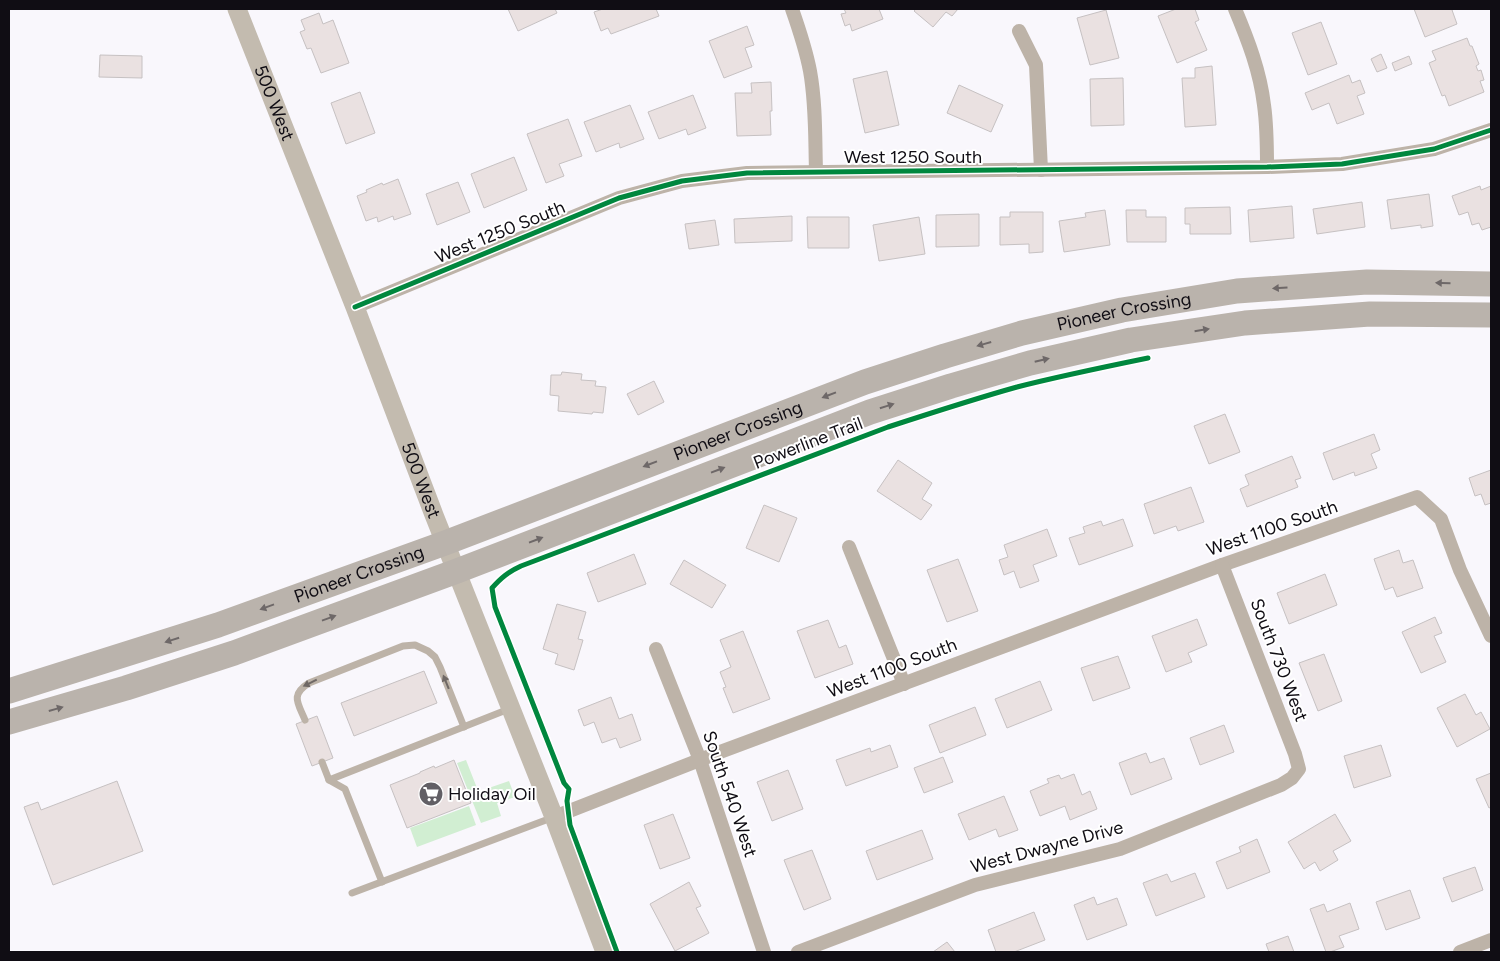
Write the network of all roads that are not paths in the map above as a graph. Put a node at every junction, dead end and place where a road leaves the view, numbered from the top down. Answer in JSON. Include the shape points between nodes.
{"nodes":[{"id":1,"x":238,"y":9,"type":"edge"},
{"id":2,"x":792,"y":9,"type":"edge"},
{"id":3,"x":1235,"y":9,"type":"edge"},
{"id":4,"x":1019,"y":32,"type":"dead end"},
{"id":5,"x":1491,"y":130,"type":"edge"},
{"id":6,"x":1267,"y":167,"type":"junction"},
{"id":7,"x":1041,"y":170,"type":"junction"},
{"id":8,"x":816,"y":171,"type":"junction"},
{"id":9,"x":1491,"y":284,"type":"edge"},
{"id":10,"x":355,"y":307,"type":"junction"},
{"id":11,"x":1491,"y":315,"type":"edge"},
{"id":12,"x":445,"y":543,"type":"junction"},
{"id":13,"x":849,"y":547,"type":"dead end"},
{"id":14,"x":1222,"y":565,"type":"junction"},
{"id":15,"x":457,"y":571,"type":"junction"},
{"id":16,"x":1491,"y":636,"type":"edge"},
{"id":17,"x":656,"y":649,"type":"dead end"},
{"id":18,"x":904,"y":684,"type":"junction"},
{"id":19,"x":9,"y":691,"type":"edge"},
{"id":20,"x":512,"y":708,"type":"junction"},
{"id":21,"x":305,"y":720,"type":"dead end"},
{"id":22,"x":9,"y":722,"type":"edge"},
{"id":23,"x":464,"y":727,"type":"junction"},
{"id":24,"x":700,"y":760,"type":"junction"},
{"id":25,"x":322,"y":762,"type":"dead end"},
{"id":26,"x":1299,"y":769,"type":"joint"},
{"id":27,"x":329,"y":780,"type":"junction"},
{"id":28,"x":554,"y":817,"type":"junction"},
{"id":29,"x":382,"y":882,"type":"junction"},
{"id":30,"x":352,"y":894,"type":"dead end"},
{"id":31,"x":1491,"y":940,"type":"edge"},
{"id":32,"x":605,"y":952,"type":"edge"},
{"id":33,"x":764,"y":952,"type":"edge"},
{"id":34,"x":798,"y":952,"type":"edge"},
{"id":35,"x":1460,"y":952,"type":"edge"}],
"edges":[{"from":1,"to":10,"type":"street","name":"500 West"},
{"from":2,"to":8,"type":"street","via":[[812,80]]},
{"from":3,"to":6,"type":"street","via":[[1262,88]]},
{"from":4,"to":7,"type":"street","via":[[1036,65]]},
{"from":5,"to":6,"type":"street","name":"West 1250 South","via":[[1424,151],[1342,164]]},
{"from":6,"to":7,"type":"street","name":"West 1250 South"},
{"from":7,"to":8,"type":"street","name":"West 1250 South"},
{"from":8,"to":10,"type":"street","name":"West 1250 South","via":[[747,173],[682,181],[619,198]]},
{"from":9,"to":12,"type":"highway","name":"Pioneer Crossing","one_way":true,"via":[[1367,282],[1237,291],[1122,310],[1022,333],[865,382]]},
{"from":10,"to":12,"type":"street","name":"500 West"},
{"from":15,"to":11,"type":"highway","name":"Pioneer Crossing","one_way":true,"via":[[870,412],[1030,363],[1131,340],[1244,323],[1370,314]]},
{"from":12,"to":15,"type":"street","name":"500 West"},
{"from":12,"to":19,"type":"highway","name":"Pioneer Crossing","one_way":true,"via":[[218,625]]},
{"from":13,"to":18,"type":"street"},
{"from":14,"to":16,"type":"street","name":"West 1100 South","via":[[1417,497],[1441,519],[1460,570]]},
{"from":14,"to":18,"type":"street","name":"West 1100 South"},
{"from":14,"to":26,"type":"street","name":"South 730 West"},
{"from":15,"to":20,"type":"street","name":"500 West"},
{"from":22,"to":15,"type":"highway","name":"Pioneer Crossing","one_way":true,"via":[[234,653]]},
{"from":17,"to":24,"type":"street","name":"South 540 West"},
{"from":18,"to":24,"type":"street","name":"West 1100 South"},
{"from":20,"to":23,"type":"lane"},
{"from":20,"to":28,"type":"street","name":"500 West"},
{"from":23,"to":21,"type":"lane","one_way":true,"via":[[435,657],[414,645],[403,646],[302,687],[296,698]]},
{"from":23,"to":27,"type":"lane"},
{"from":24,"to":28,"type":"street","name":"West 1100 South"},
{"from":24,"to":33,"type":"street","name":"South 540 West"},
{"from":25,"to":27,"type":"lane"},
{"from":26,"to":34,"type":"street","name":"West Dwayne Drive","via":[[1281,785],[1120,849],[975,885]]},
{"from":27,"to":29,"type":"lane","via":[[345,789]]},
{"from":28,"to":29,"type":"lane","name":"West 1100 South"},
{"from":28,"to":32,"type":"street","name":"500 West"},
{"from":29,"to":30,"type":"lane","name":"West 1100 South"},
{"from":31,"to":35,"type":"street"}]}
